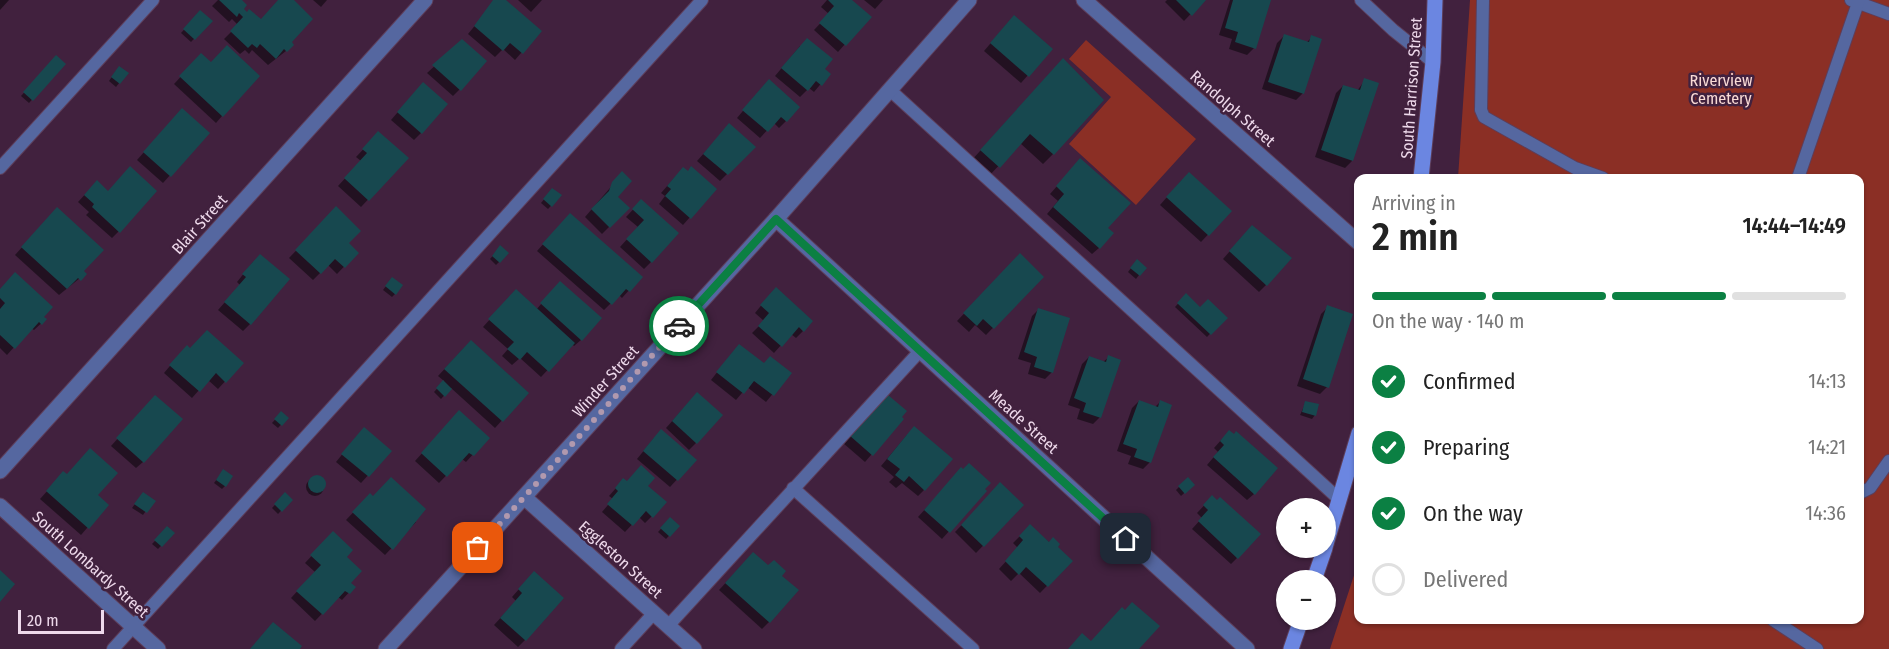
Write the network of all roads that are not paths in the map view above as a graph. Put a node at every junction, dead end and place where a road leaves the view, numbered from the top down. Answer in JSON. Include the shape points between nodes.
{"nodes":[{"id":1,"x":153,"y":0,"type":"edge"},
{"id":2,"x":425,"y":0,"type":"edge"},
{"id":3,"x":702,"y":0,"type":"edge"},
{"id":4,"x":969,"y":0,"type":"edge"},
{"id":5,"x":1083,"y":0,"type":"edge"},
{"id":6,"x":1361,"y":0,"type":"edge"},
{"id":7,"x":1435,"y":0,"type":"edge"},
{"id":8,"x":1483,"y":0,"type":"edge"},
{"id":9,"x":1855,"y":1,"type":"edge"},
{"id":10,"x":1889,"y":14,"type":"edge"},
{"id":11,"x":1433,"y":62,"type":"junction"},
{"id":12,"x":890,"y":90,"type":"junction"},
{"id":13,"x":0,"y":168,"type":"edge"},
{"id":14,"x":1421,"y":174,"type":"edge"},
{"id":15,"x":1592,"y":174,"type":"edge"},
{"id":16,"x":1799,"y":174,"type":"edge"},
{"id":17,"x":776,"y":219,"type":"junction"},
{"id":18,"x":1354,"y":239,"type":"edge"},
{"id":19,"x":920,"y":351,"type":"junction"},
{"id":20,"x":1354,"y":451,"type":"edge"},
{"id":21,"x":1889,"y":461,"type":"edge"},
{"id":22,"x":0,"y":471,"type":"edge"},
{"id":23,"x":794,"y":488,"type":"junction"},
{"id":24,"x":1864,"y":491,"type":"edge"},
{"id":25,"x":524,"y":497,"type":"junction"},
{"id":26,"x":1340,"y":500,"type":"junction"},
{"id":27,"x":0,"y":506,"type":"edge"},
{"id":28,"x":1336,"y":512,"type":"edge"},
{"id":29,"x":654,"y":613,"type":"junction"},
{"id":30,"x":1779,"y":624,"type":"edge"},
{"id":31,"x":668,"y":626,"type":"junction"},
{"id":32,"x":133,"y":627,"type":"junction"},
{"id":33,"x":1298,"y":630,"type":"edge"},
{"id":34,"x":113,"y":649,"type":"edge"},
{"id":35,"x":158,"y":649,"type":"edge"},
{"id":36,"x":386,"y":649,"type":"edge"},
{"id":37,"x":621,"y":649,"type":"edge"},
{"id":38,"x":694,"y":649,"type":"edge"},
{"id":39,"x":973,"y":649,"type":"edge"},
{"id":40,"x":1247,"y":649,"type":"edge"},
{"id":41,"x":1291,"y":649,"type":"edge"},
{"id":42,"x":1817,"y":649,"type":"edge"}],
"edges":[{"from":1,"to":13,"type":"lane"},
{"from":2,"to":22,"type":"street","name":"Blair Street"},
{"from":3,"to":32,"type":"lane"},
{"from":4,"to":12,"type":"street","name":"Winder Street"},
{"from":5,"to":18,"type":"street","name":"Randolph Street"},
{"from":6,"to":11,"type":"lane"},
{"from":7,"to":11,"type":"street","name":"South Harrison Street"},
{"from":8,"to":15,"type":"lane","via":[[1484,117]]},
{"from":9,"to":10,"type":"lane"},
{"from":9,"to":16,"type":"lane"},
{"from":11,"to":14,"type":"street","name":"South Harrison Street"},
{"from":12,"to":17,"type":"street","name":"Winder Street"},
{"from":12,"to":26,"type":"lane"},
{"from":17,"to":19,"type":"street","name":"Meade Street"},
{"from":17,"to":25,"type":"street","name":"Winder Street"},
{"from":19,"to":23,"type":"lane"},
{"from":19,"to":40,"type":"street","name":"Meade Street"},
{"from":20,"to":26,"type":"street"},
{"from":21,"to":24,"type":"lane"},
{"from":23,"to":31,"type":"lane"},
{"from":23,"to":39,"type":"lane"},
{"from":25,"to":29,"type":"street","name":"Eggleston Street"},
{"from":25,"to":36,"type":"street","name":"Winder Street"},
{"from":26,"to":28,"type":"street"},
{"from":27,"to":32,"type":"street","name":"South Lombardy Street"},
{"from":29,"to":31,"type":"street","name":"Eggleston Street"},
{"from":29,"to":37,"type":"lane"},
{"from":30,"to":42,"type":"lane"},
{"from":31,"to":38,"type":"street","name":"Eggleston Street"},
{"from":32,"to":34,"type":"lane"},
{"from":32,"to":35,"type":"street","name":"South Lombardy Street"},
{"from":33,"to":41,"type":"street"}]}
